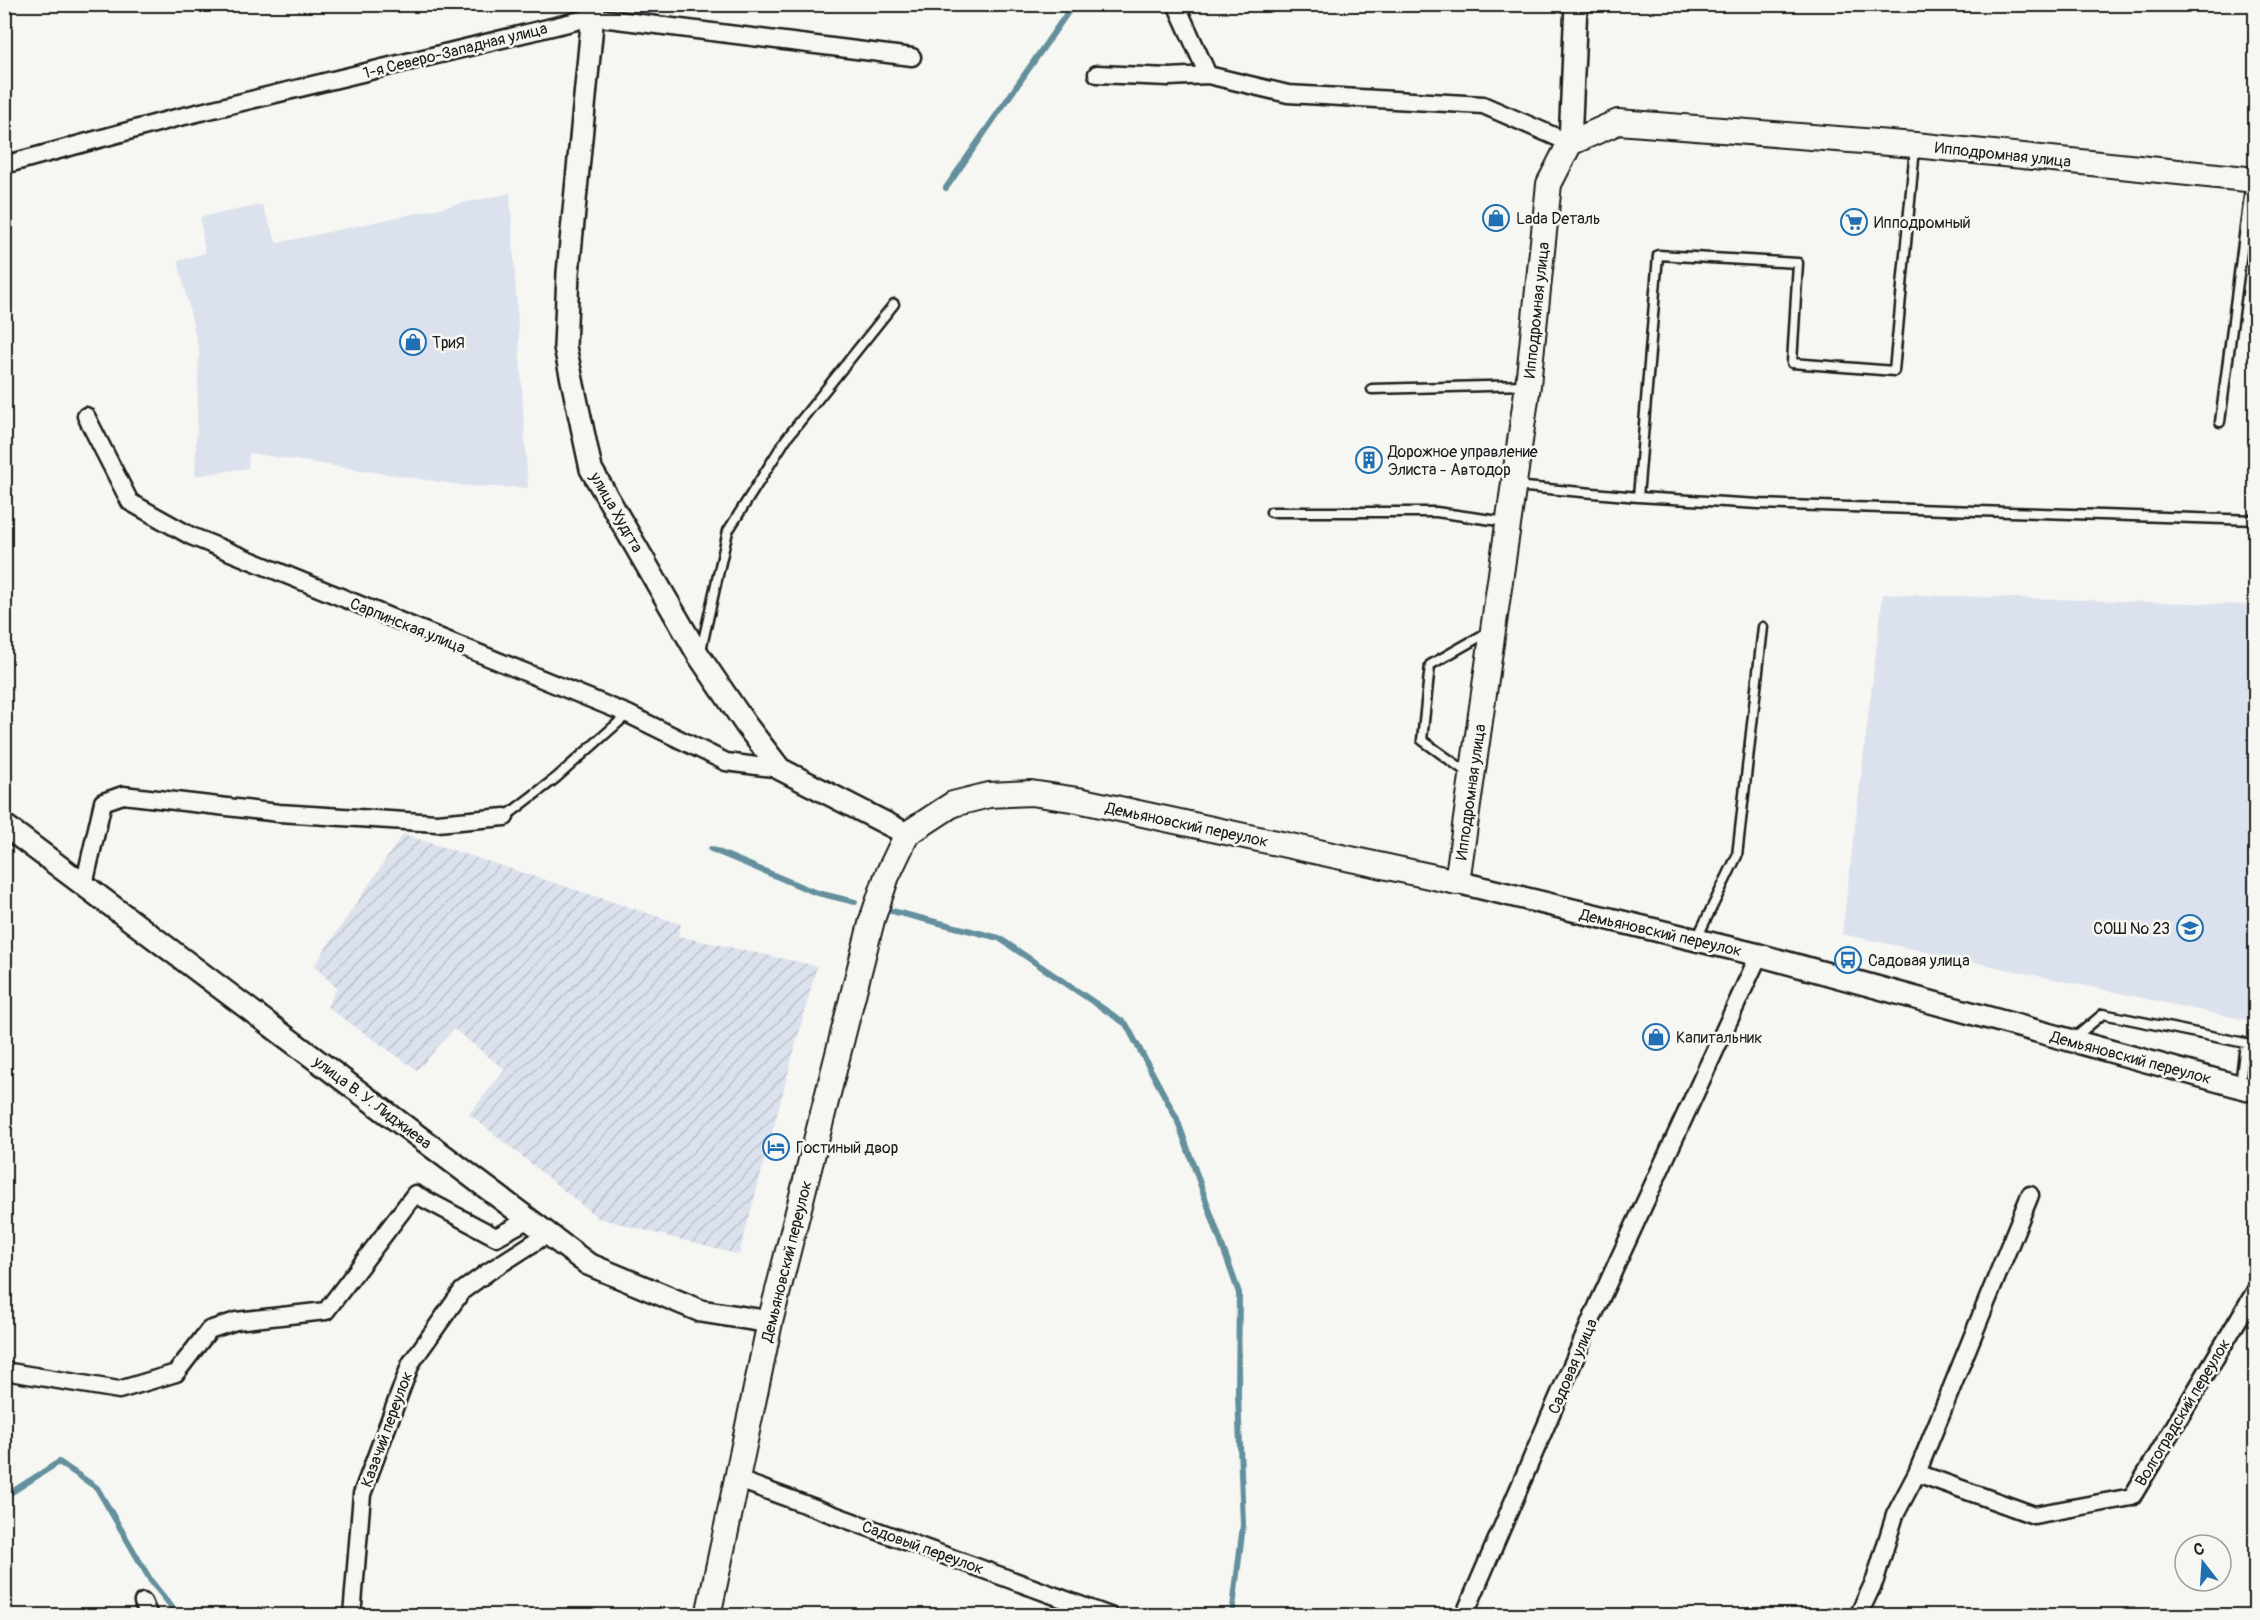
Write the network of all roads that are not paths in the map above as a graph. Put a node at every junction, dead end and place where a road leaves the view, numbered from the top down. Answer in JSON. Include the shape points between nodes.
{"nodes":[{"id":1,"x":1176,"y":4,"type":"edge"},
{"id":2,"x":1576,"y":4,"type":"edge"},
{"id":3,"x":593,"y":11,"type":"edge"},
{"id":4,"x":912,"y":57,"type":"dead end"},
{"id":5,"x":1097,"y":74,"type":"dead end"},
{"id":6,"x":1208,"y":75,"type":"junction"},
{"id":7,"x":1570,"y":143,"type":"junction"},
{"id":8,"x":1915,"y":146,"type":"junction"},
{"id":9,"x":4,"y":165,"type":"edge"},
{"id":10,"x":2253,"y":180,"type":"edge"},
{"id":11,"x":894,"y":304,"type":"dead end"},
{"id":12,"x":1528,"y":385,"type":"junction"},
{"id":13,"x":1372,"y":389,"type":"dead end"},
{"id":14,"x":86,"y":416,"type":"dead end"},
{"id":15,"x":2220,"y":422,"type":"dead end"},
{"id":16,"x":1514,"y":486,"type":"junction"},
{"id":17,"x":1638,"y":497,"type":"junction"},
{"id":18,"x":1270,"y":512,"type":"dead end"},
{"id":19,"x":2256,"y":520,"type":"edge"},
{"id":20,"x":1509,"y":522,"type":"junction"},
{"id":21,"x":1763,"y":627,"type":"dead end"},
{"id":22,"x":1494,"y":628,"type":"junction"},
{"id":23,"x":699,"y":656,"type":"junction"},
{"id":24,"x":628,"y":714,"type":"junction"},
{"id":25,"x":780,"y":769,"type":"junction"},
{"id":26,"x":1472,"y":776,"type":"junction"},
{"id":27,"x":505,"y":817,"type":"joint"},
{"id":28,"x":4,"y":825,"type":"edge"},
{"id":29,"x":907,"y":834,"type":"junction"},
{"id":30,"x":1457,"y":882,"type":"junction"},
{"id":31,"x":84,"y":885,"type":"junction"},
{"id":32,"x":1695,"y":941,"type":"junction"},
{"id":33,"x":1759,"y":955,"type":"junction"},
{"id":34,"x":2072,"y":1040,"type":"junction"},
{"id":35,"x":2248,"y":1089,"type":"edge"},
{"id":36,"x":2030,"y":1195,"type":"dead end"},
{"id":37,"x":529,"y":1219,"type":"junction"},
{"id":38,"x":549,"y":1233,"type":"junction"},
{"id":39,"x":2256,"y":1290,"type":"edge"},
{"id":40,"x":770,"y":1322,"type":"junction"},
{"id":41,"x":4,"y":1371,"type":"edge"},
{"id":42,"x":1917,"y":1473,"type":"junction"},
{"id":43,"x":736,"y":1479,"type":"junction"},
{"id":44,"x":352,"y":1616,"type":"edge"},
{"id":45,"x":708,"y":1616,"type":"edge"},
{"id":46,"x":1110,"y":1616,"type":"edge"},
{"id":47,"x":1464,"y":1616,"type":"edge"},
{"id":48,"x":1858,"y":1616,"type":"edge"}],
"edges":[{"from":1,"to":6,"type":"street"},
{"from":2,"to":7,"type":"street"},
{"from":3,"to":4,"type":"street","name":"1-я Северо-Западная улица"},
{"from":3,"to":9,"type":"street","name":"1-я Северо-Западная улица"},
{"from":3,"to":23,"type":"street","name":"улица Худгта","via":[[568,273],[565,347],[591,469]]},
{"from":5,"to":6,"type":"street"},
{"from":6,"to":7,"type":"street","via":[[1288,94],[1483,105]]},
{"from":7,"to":8,"type":"main road","name":"Ипподромная улица","via":[[1618,122]]},
{"from":7,"to":12,"type":"main road","name":"Ипподромная улица","via":[[1549,184]]},
{"from":8,"to":10,"type":"main road","name":"Ипподромная улица"},
{"from":8,"to":17,"type":"lane","via":[[1894,371],[1792,363],[1798,263],[1658,255]]},
{"from":10,"to":15,"type":"lane"},
{"from":11,"to":23,"type":"lane","via":[[786,439],[728,531]]},
{"from":12,"to":13,"type":"lane"},
{"from":12,"to":16,"type":"main road","name":"Ипподромная улица"},
{"from":14,"to":24,"type":"street","name":"Сарпинская улица","via":[[130,502],[191,536]]},
{"from":16,"to":17,"type":"lane"},
{"from":16,"to":20,"type":"main road","name":"Ипподромная улица"},
{"from":17,"to":19,"type":"lane"},
{"from":18,"to":20,"type":"lane","via":[[1436,512]]},
{"from":20,"to":22,"type":"main road","name":"Ипподромная улица"},
{"from":21,"to":32,"type":"lane","via":[[1737,856]]},
{"from":22,"to":26,"type":"main road","name":"Ипподромная улица"},
{"from":22,"to":26,"type":"lane","via":[[1430,665],[1422,740]]},
{"from":23,"to":25,"type":"street","name":"улица Худгта"},
{"from":24,"to":25,"type":"street","name":"Сарпинская улица","via":[[726,762]]},
{"from":24,"to":27,"type":"lane"},
{"from":25,"to":29,"type":"street","name":"улица Худгта"},
{"from":26,"to":30,"type":"main road","name":"Ипподромная улица"},
{"from":27,"to":31,"type":"street","via":[[437,823],[279,813],[123,795],[103,802]]},
{"from":28,"to":31,"type":"street","name":"улица В. У. Лиджиева"},
{"from":29,"to":30,"type":"main road","name":"Демьяновский переулок","via":[[953,804],[988,795],[1031,793]]},
{"from":29,"to":40,"type":"main road","name":"Демьяновский переулок","via":[[872,920]]},
{"from":30,"to":32,"type":"street","name":"Демьяновский переулок"},
{"from":31,"to":37,"type":"street","name":"улица В. У. Лиджиева"},
{"from":32,"to":33,"type":"street","name":"Демьяновский переулок"},
{"from":33,"to":34,"type":"street","name":"Демьяновский переулок"},
{"from":33,"to":47,"type":"street","name":"Садовая улица","via":[[1600,1300]]},
{"from":34,"to":35,"type":"street","name":"Демьяновский переулок"},
{"from":34,"to":35,"type":"lane","via":[[2103,1014],[2245,1043]]},
{"from":36,"to":42,"type":"street"},
{"from":37,"to":38,"type":"street","name":"улица В. У. Лиджиева"},
{"from":37,"to":41,"type":"street","via":[[496,1237],[415,1194],[326,1311],[236,1321],[209,1330],[176,1373],[119,1390]]},
{"from":38,"to":40,"type":"street","name":"улица В. У. Лиджиева","via":[[588,1264],[701,1311]]},
{"from":38,"to":44,"type":"street","name":"Казачий переулок","via":[[462,1292],[411,1363],[362,1494]]},
{"from":39,"to":42,"type":"street","name":"Волгоградский переулок","via":[[2132,1497],[2034,1515]]},
{"from":40,"to":43,"type":"main road","name":"Демьяновский переулок"},
{"from":42,"to":48,"type":"street","via":[[1895,1515],[1875,1580]]},
{"from":43,"to":45,"type":"main road","name":"Демьяновский переулок"},
{"from":43,"to":46,"type":"street","name":"Садовый переулок"}]}
